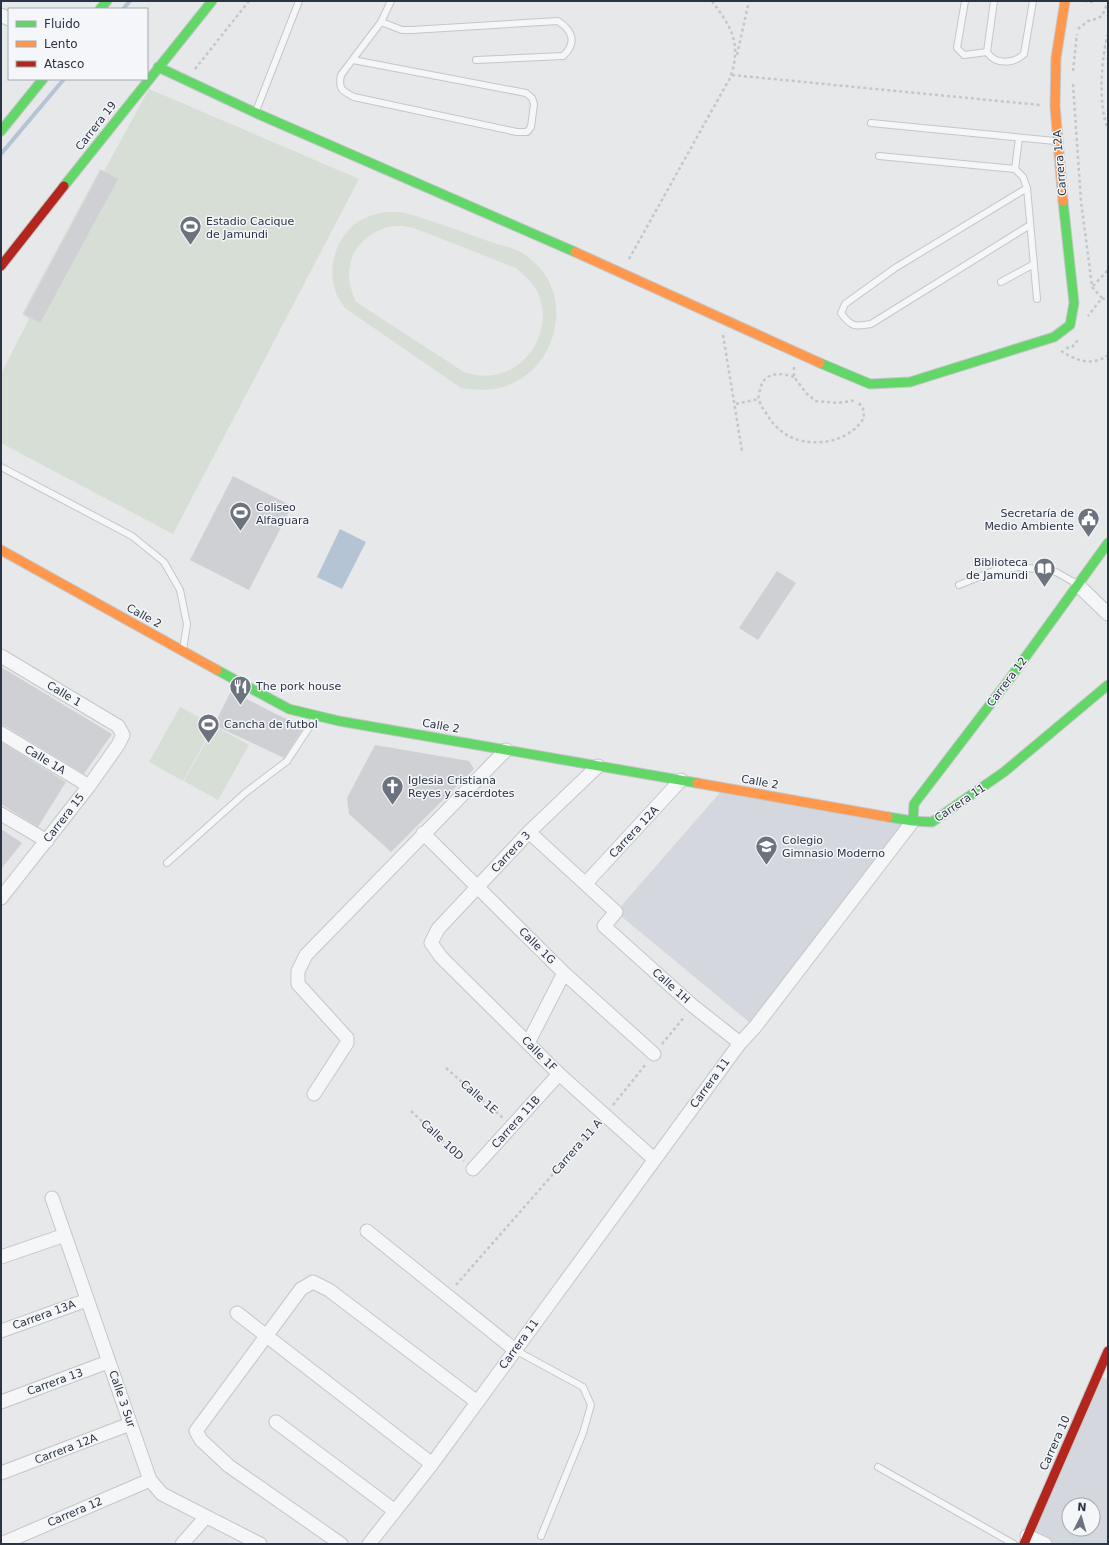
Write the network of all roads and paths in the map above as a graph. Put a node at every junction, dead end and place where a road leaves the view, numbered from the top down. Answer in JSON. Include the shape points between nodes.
{"nodes":[{"id":1,"x":212,"y":1,"type":"edge"},
{"id":2,"x":249,"y":1,"type":"edge"},
{"id":3,"x":299,"y":1,"type":"edge"},
{"id":4,"x":391,"y":1,"type":"edge"},
{"id":5,"x":712,"y":1,"type":"edge"},
{"id":6,"x":749,"y":1,"type":"edge"},
{"id":7,"x":965,"y":1,"type":"edge"},
{"id":8,"x":994,"y":1,"type":"edge"},
{"id":9,"x":1033,"y":1,"type":"edge"},
{"id":10,"x":1065,"y":1,"type":"edge"},
{"id":11,"x":1084,"y":1,"type":"edge"},
{"id":12,"x":1093,"y":1,"type":"edge"},
{"id":13,"x":1108,"y":2,"type":"edge"},
{"id":14,"x":381,"y":22,"type":"junction"},
{"id":15,"x":1078,"y":29,"type":"dead end"},
{"id":16,"x":1108,"y":34,"type":"edge"},
{"id":17,"x":987,"y":52,"type":"junction"},
{"id":18,"x":353,"y":60,"type":"junction"},
{"id":19,"x":476,"y":60,"type":"dead end"},
{"id":20,"x":735,"y":64,"type":"junction"},
{"id":21,"x":158,"y":66,"type":"junction"},
{"id":22,"x":732,"y":75,"type":"junction"},
{"id":23,"x":148,"y":79,"type":"edge"},
{"id":24,"x":42,"y":80,"type":"edge"},
{"id":25,"x":147,"y":80,"type":"edge"},
{"id":26,"x":186,"y":80,"type":"junction"},
{"id":27,"x":1055,"y":106,"type":"junction"},
{"id":28,"x":256,"y":113,"type":"junction"},
{"id":29,"x":871,"y":123,"type":"dead end"},
{"id":30,"x":1108,"y":129,"type":"edge"},
{"id":31,"x":1,"y":131,"type":"edge"},
{"id":32,"x":1019,"y":138,"type":"junction"},
{"id":33,"x":1057,"y":141,"type":"junction"},
{"id":34,"x":879,"y":156,"type":"dead end"},
{"id":35,"x":1015,"y":169,"type":"junction"},
{"id":36,"x":1027,"y":188,"type":"junction"},
{"id":37,"x":1030,"y":225,"type":"junction"},
{"id":38,"x":1034,"y":264,"type":"junction"},
{"id":39,"x":1,"y":266,"type":"edge"},
{"id":40,"x":1108,"y":270,"type":"edge"},
{"id":41,"x":621,"y":272,"type":"junction"},
{"id":42,"x":1001,"y":282,"type":"dead end"},
{"id":43,"x":1092,"y":287,"type":"dead end"},
{"id":44,"x":1102,"y":298,"type":"dead end"},
{"id":45,"x":1037,"y":299,"type":"dead end"},
{"id":46,"x":1108,"y":301,"type":"edge"},
{"id":47,"x":720,"y":318,"type":"junction"},
{"id":48,"x":1058,"y":350,"type":"dead end"},
{"id":49,"x":1108,"y":355,"type":"edge"},
{"id":50,"x":794,"y":363,"type":"dead end"},
{"id":51,"x":794,"y":377,"type":"junction"},
{"id":52,"x":858,"y":397,"type":"dead end"},
{"id":53,"x":758,"y":399,"type":"junction"},
{"id":54,"x":857,"y":401,"type":"junction"},
{"id":55,"x":736,"y":404,"type":"junction"},
{"id":56,"x":742,"y":451,"type":"dead end"},
{"id":57,"x":1,"y":466,"type":"edge"},
{"id":58,"x":1108,"y":544,"type":"edge"},
{"id":59,"x":1,"y":550,"type":"edge"},
{"id":60,"x":959,"y":585,"type":"dead end"},
{"id":61,"x":1078,"y":585,"type":"junction"},
{"id":62,"x":1108,"y":614,"type":"edge"},
{"id":63,"x":183,"y":651,"type":"junction"},
{"id":64,"x":1,"y":656,"type":"edge"},
{"id":65,"x":1108,"y":685,"type":"edge"},
{"id":66,"x":316,"y":716,"type":"junction"},
{"id":67,"x":1,"y":733,"type":"edge"},
{"id":68,"x":123,"y":735,"type":"joint"},
{"id":69,"x":506,"y":750,"type":"junction"},
{"id":70,"x":598,"y":766,"type":"junction"},
{"id":71,"x":681,"y":780,"type":"junction"},
{"id":72,"x":88,"y":786,"type":"junction"},
{"id":73,"x":1,"y":814,"type":"edge"},
{"id":74,"x":913,"y":821,"type":"junction"},
{"id":75,"x":529,"y":832,"type":"junction"},
{"id":76,"x":424,"y":833,"type":"junction"},
{"id":77,"x":46,"y":841,"type":"junction"},
{"id":78,"x":167,"y":863,"type":"dead end"},
{"id":79,"x":586,"y":883,"type":"junction"},
{"id":80,"x":478,"y":887,"type":"junction"},
{"id":81,"x":1,"y":898,"type":"edge"},
{"id":82,"x":431,"y":943,"type":"joint"},
{"id":83,"x":564,"y":973,"type":"junction"},
{"id":84,"x":693,"y":1006,"type":"junction"},
{"id":85,"x":528,"y":1043,"type":"junction"},
{"id":86,"x":740,"y":1043,"type":"junction"},
{"id":87,"x":654,"y":1054,"type":"junction"},
{"id":88,"x":446,"y":1068,"type":"dead end"},
{"id":89,"x":559,"y":1074,"type":"junction"},
{"id":90,"x":314,"y":1094,"type":"dead end"},
{"id":91,"x":411,"y":1111,"type":"dead end"},
{"id":92,"x":605,"y":1115,"type":"junction"},
{"id":93,"x":512,"y":1126,"type":"junction"},
{"id":94,"x":654,"y":1159,"type":"junction"},
{"id":95,"x":473,"y":1169,"type":"joint"},
{"id":96,"x":52,"y":1198,"type":"dead end"},
{"id":97,"x":367,"y":1231,"type":"dead end"},
{"id":98,"x":65,"y":1235,"type":"junction"},
{"id":99,"x":1,"y":1257,"type":"edge"},
{"id":100,"x":456,"y":1285,"type":"dead end"},
{"id":101,"x":87,"y":1300,"type":"junction"},
{"id":102,"x":238,"y":1313,"type":"dead end"},
{"id":103,"x":1,"y":1331,"type":"edge"},
{"id":104,"x":267,"y":1336,"type":"junction"},
{"id":105,"x":515,"y":1350,"type":"junction"},
{"id":106,"x":1108,"y":1351,"type":"edge"},
{"id":107,"x":108,"y":1362,"type":"junction"},
{"id":108,"x":1,"y":1402,"type":"edge"},
{"id":109,"x":477,"y":1402,"type":"junction"},
{"id":110,"x":276,"y":1422,"type":"dead end"},
{"id":111,"x":130,"y":1424,"type":"junction"},
{"id":112,"x":432,"y":1464,"type":"junction"},
{"id":113,"x":878,"y":1467,"type":"dead end"},
{"id":114,"x":1,"y":1473,"type":"edge"},
{"id":115,"x":150,"y":1480,"type":"junction"},
{"id":116,"x":395,"y":1511,"type":"junction"},
{"id":117,"x":206,"y":1517,"type":"junction"},
{"id":118,"x":541,"y":1536,"type":"dead end"},
{"id":119,"x":1026,"y":1540,"type":"edge"},
{"id":120,"x":1,"y":1544,"type":"edge"},
{"id":121,"x":182,"y":1544,"type":"edge"},
{"id":122,"x":260,"y":1544,"type":"edge"},
{"id":123,"x":341,"y":1544,"type":"edge"},
{"id":124,"x":369,"y":1544,"type":"edge"},
{"id":125,"x":1014,"y":1544,"type":"edge"},
{"id":126,"x":1045,"y":1544,"type":"edge"}],
"edges":[{"from":1,"to":21,"type":"main road","name":"Carrera 19"},
{"from":2,"to":26,"type":"path"},
{"from":3,"to":28,"type":"lane"},
{"from":4,"to":14,"type":"lane"},
{"from":5,"to":20,"type":"path","via":[[732,33],[736,53]]},
{"from":6,"to":20,"type":"path"},
{"from":7,"to":17,"type":"lane","via":[[957,48],[964,54]]},
{"from":8,"to":17,"type":"lane"},
{"from":9,"to":17,"type":"lane","via":[[1024,54],[1019,59],[1008,62],[994,59]]},
{"from":10,"to":27,"type":"main road","name":"Carrera 12A","via":[[1056,58]]},
{"from":11,"to":12,"type":"path"},
{"from":13,"to":15,"type":"path","via":[[1102,16],[1088,21]]},
{"from":14,"to":18,"type":"lane"},
{"from":14,"to":19,"type":"lane","via":[[402,30],[412,30],[558,21],[567,27],[572,40],[569,51],[563,56]]},
{"from":16,"to":30,"type":"path","via":[[1102,68],[1102,107]]},
{"from":18,"to":18,"type":"lane","via":[[341,75],[339,83],[343,91],[354,97],[517,132],[526,132],[531,127],[534,104],[526,93]]},
{"from":20,"to":22,"type":"path"},
{"from":21,"to":23,"type":"main road","name":"Carrera 19"},
{"from":21,"to":26,"type":"main road"},
{"from":22,"to":27,"type":"path"},
{"from":22,"to":41,"type":"path"},
{"from":24,"to":31,"type":"main road"},
{"from":25,"to":39,"type":"main road","name":"Carrera 19"},
{"from":26,"to":28,"type":"main road"},
{"from":27,"to":33,"type":"main road","name":"Carrera 12A"},
{"from":28,"to":41,"type":"main road"},
{"from":29,"to":32,"type":"lane"},
{"from":32,"to":33,"type":"lane"},
{"from":32,"to":35,"type":"lane"},
{"from":33,"to":47,"type":"main road","name":"Carrera 12A","via":[[1074,303],[1070,325],[1054,337],[910,382],[870,384]]},
{"from":34,"to":35,"type":"lane"},
{"from":35,"to":36,"type":"lane","via":[[1023,177]]},
{"from":36,"to":37,"type":"lane"},
{"from":36,"to":37,"type":"lane","via":[[895,268],[845,304],[841,313],[849,323],[859,326],[871,324]]},
{"from":37,"to":38,"type":"lane"},
{"from":38,"to":42,"type":"lane"},
{"from":38,"to":45,"type":"lane"},
{"from":40,"to":43,"type":"path"},
{"from":41,"to":47,"type":"main road"},
{"from":44,"to":46,"type":"path"},
{"from":47,"to":55,"type":"path"},
{"from":48,"to":49,"type":"path","via":[[1084,362]]},
{"from":50,"to":51,"type":"path"},
{"from":51,"to":53,"type":"path","via":[[784,373],[765,378]]},
{"from":51,"to":54,"type":"path","via":[[816,401]]},
{"from":52,"to":54,"type":"path"},
{"from":53,"to":54,"type":"path","via":[[769,419],[790,438],[815,442],[842,437],[860,424],[864,418],[863,408]]},
{"from":53,"to":55,"type":"path"},
{"from":55,"to":56,"type":"path"},
{"from":57,"to":63,"type":"lane","via":[[132,536],[164,562],[180,590],[186,624]]},
{"from":58,"to":61,"type":"main road","name":"Carrera 12"},
{"from":59,"to":63,"type":"main road","name":"Calle 2"},
{"from":60,"to":61,"type":"lane","via":[[996,570],[1021,567],[1056,572]]},
{"from":61,"to":62,"type":"street"},
{"from":61,"to":74,"type":"main road","name":"Carrera 12","via":[[914,804]]},
{"from":63,"to":66,"type":"main road","name":"Calle 2","via":[[289,709]]},
{"from":64,"to":68,"type":"street","name":"Calle 1","via":[[118,726]]},
{"from":65,"to":74,"type":"main road","name":"Carrera 11","via":[[998,777],[932,822]]},
{"from":66,"to":69,"type":"main road","name":"Calle 2"},
{"from":66,"to":78,"type":"lane","via":[[287,761],[245,793]]},
{"from":67,"to":72,"type":"street","name":"Calle 1A"},
{"from":68,"to":72,"type":"street","name":"Carrera 15"},
{"from":69,"to":70,"type":"main road","name":"Calle 2"},
{"from":69,"to":76,"type":"street"},
{"from":70,"to":71,"type":"main road","name":"Calle 2"},
{"from":70,"to":75,"type":"street","name":"Carrera 3"},
{"from":71,"to":74,"type":"main road","name":"Calle 2"},
{"from":71,"to":79,"type":"street","name":"Carrera 12A"},
{"from":72,"to":77,"type":"street","name":"Carrera 15"},
{"from":73,"to":77,"type":"street"},
{"from":74,"to":86,"type":"street","name":"Carrera 11"},
{"from":75,"to":79,"type":"street"},
{"from":75,"to":80,"type":"street","name":"Carrera 3"},
{"from":76,"to":80,"type":"street","name":"Calle 1G"},
{"from":76,"to":90,"type":"street","via":[[306,955],[298,971],[298,984],[347,1038],[347,1043]]},
{"from":77,"to":81,"type":"street","name":"Carrera 15"},
{"from":79,"to":84,"type":"street","name":"Calle 1H","via":[[616,912],[604,926]]},
{"from":80,"to":82,"type":"street","name":"Carrera 3","via":[[438,929]]},
{"from":80,"to":83,"type":"street","name":"Calle 1G"},
{"from":82,"to":85,"type":"street","name":"Calle 1F","via":[[441,957]]},
{"from":83,"to":85,"type":"street"},
{"from":83,"to":87,"type":"street","name":"Calle 1G"},
{"from":84,"to":86,"type":"street","name":"Calle 1H"},
{"from":84,"to":87,"type":"path","name":"Carrera 11 A"},
{"from":85,"to":89,"type":"street","name":"Calle 1F"},
{"from":86,"to":94,"type":"street","name":"Carrera 11"},
{"from":87,"to":92,"type":"path","name":"Carrera 11 A"},
{"from":88,"to":93,"type":"path","name":"Calle 1E"},
{"from":89,"to":92,"type":"street","name":"Calle 1F"},
{"from":89,"to":93,"type":"street","name":"Carrera 11B"},
{"from":91,"to":95,"type":"path","name":"Calle 10D"},
{"from":92,"to":94,"type":"street","name":"Calle 1F"},
{"from":92,"to":100,"type":"path","name":"Carrera 11 A"},
{"from":93,"to":95,"type":"street","name":"Carrera 11B"},
{"from":94,"to":105,"type":"street","name":"Carrera 11"},
{"from":96,"to":98,"type":"street","name":"Calle 3 Sur"},
{"from":97,"to":105,"type":"street"},
{"from":98,"to":99,"type":"street"},
{"from":98,"to":101,"type":"street","name":"Calle 3 Sur"},
{"from":101,"to":103,"type":"street","name":"Carrera 13A"},
{"from":101,"to":107,"type":"street","name":"Calle 3 Sur"},
{"from":102,"to":104,"type":"street"},
{"from":104,"to":109,"type":"street","via":[[300,1288],[313,1282],[329,1290]]},
{"from":104,"to":112,"type":"street"},
{"from":104,"to":123,"type":"street","via":[[196,1431],[201,1440],[229,1466]]},
{"from":105,"to":109,"type":"street","name":"Carrera 11"},
{"from":105,"to":118,"type":"lane","via":[[583,1386],[591,1405],[583,1433]]},
{"from":106,"to":119,"type":"main road","name":"Carrera 10"},
{"from":107,"to":108,"type":"street","name":"Carrera 13"},
{"from":107,"to":111,"type":"street","name":"Calle 3 Sur"},
{"from":109,"to":112,"type":"street","name":"Carrera 11"},
{"from":110,"to":116,"type":"street"},
{"from":111,"to":114,"type":"street","name":"Carrera 12A"},
{"from":111,"to":115,"type":"street","name":"Calle 3 Sur"},
{"from":112,"to":116,"type":"street","name":"Carrera 11"},
{"from":113,"to":125,"type":"lane"},
{"from":115,"to":117,"type":"street","name":"Calle 3 Sur","via":[[162,1494]]},
{"from":115,"to":120,"type":"street","name":"Carrera 12"},
{"from":116,"to":124,"type":"street","name":"Carrera 11"},
{"from":117,"to":121,"type":"street"},
{"from":117,"to":122,"type":"street","name":"Calle 3 Sur"},
{"from":119,"to":126,"type":"street"}]}
